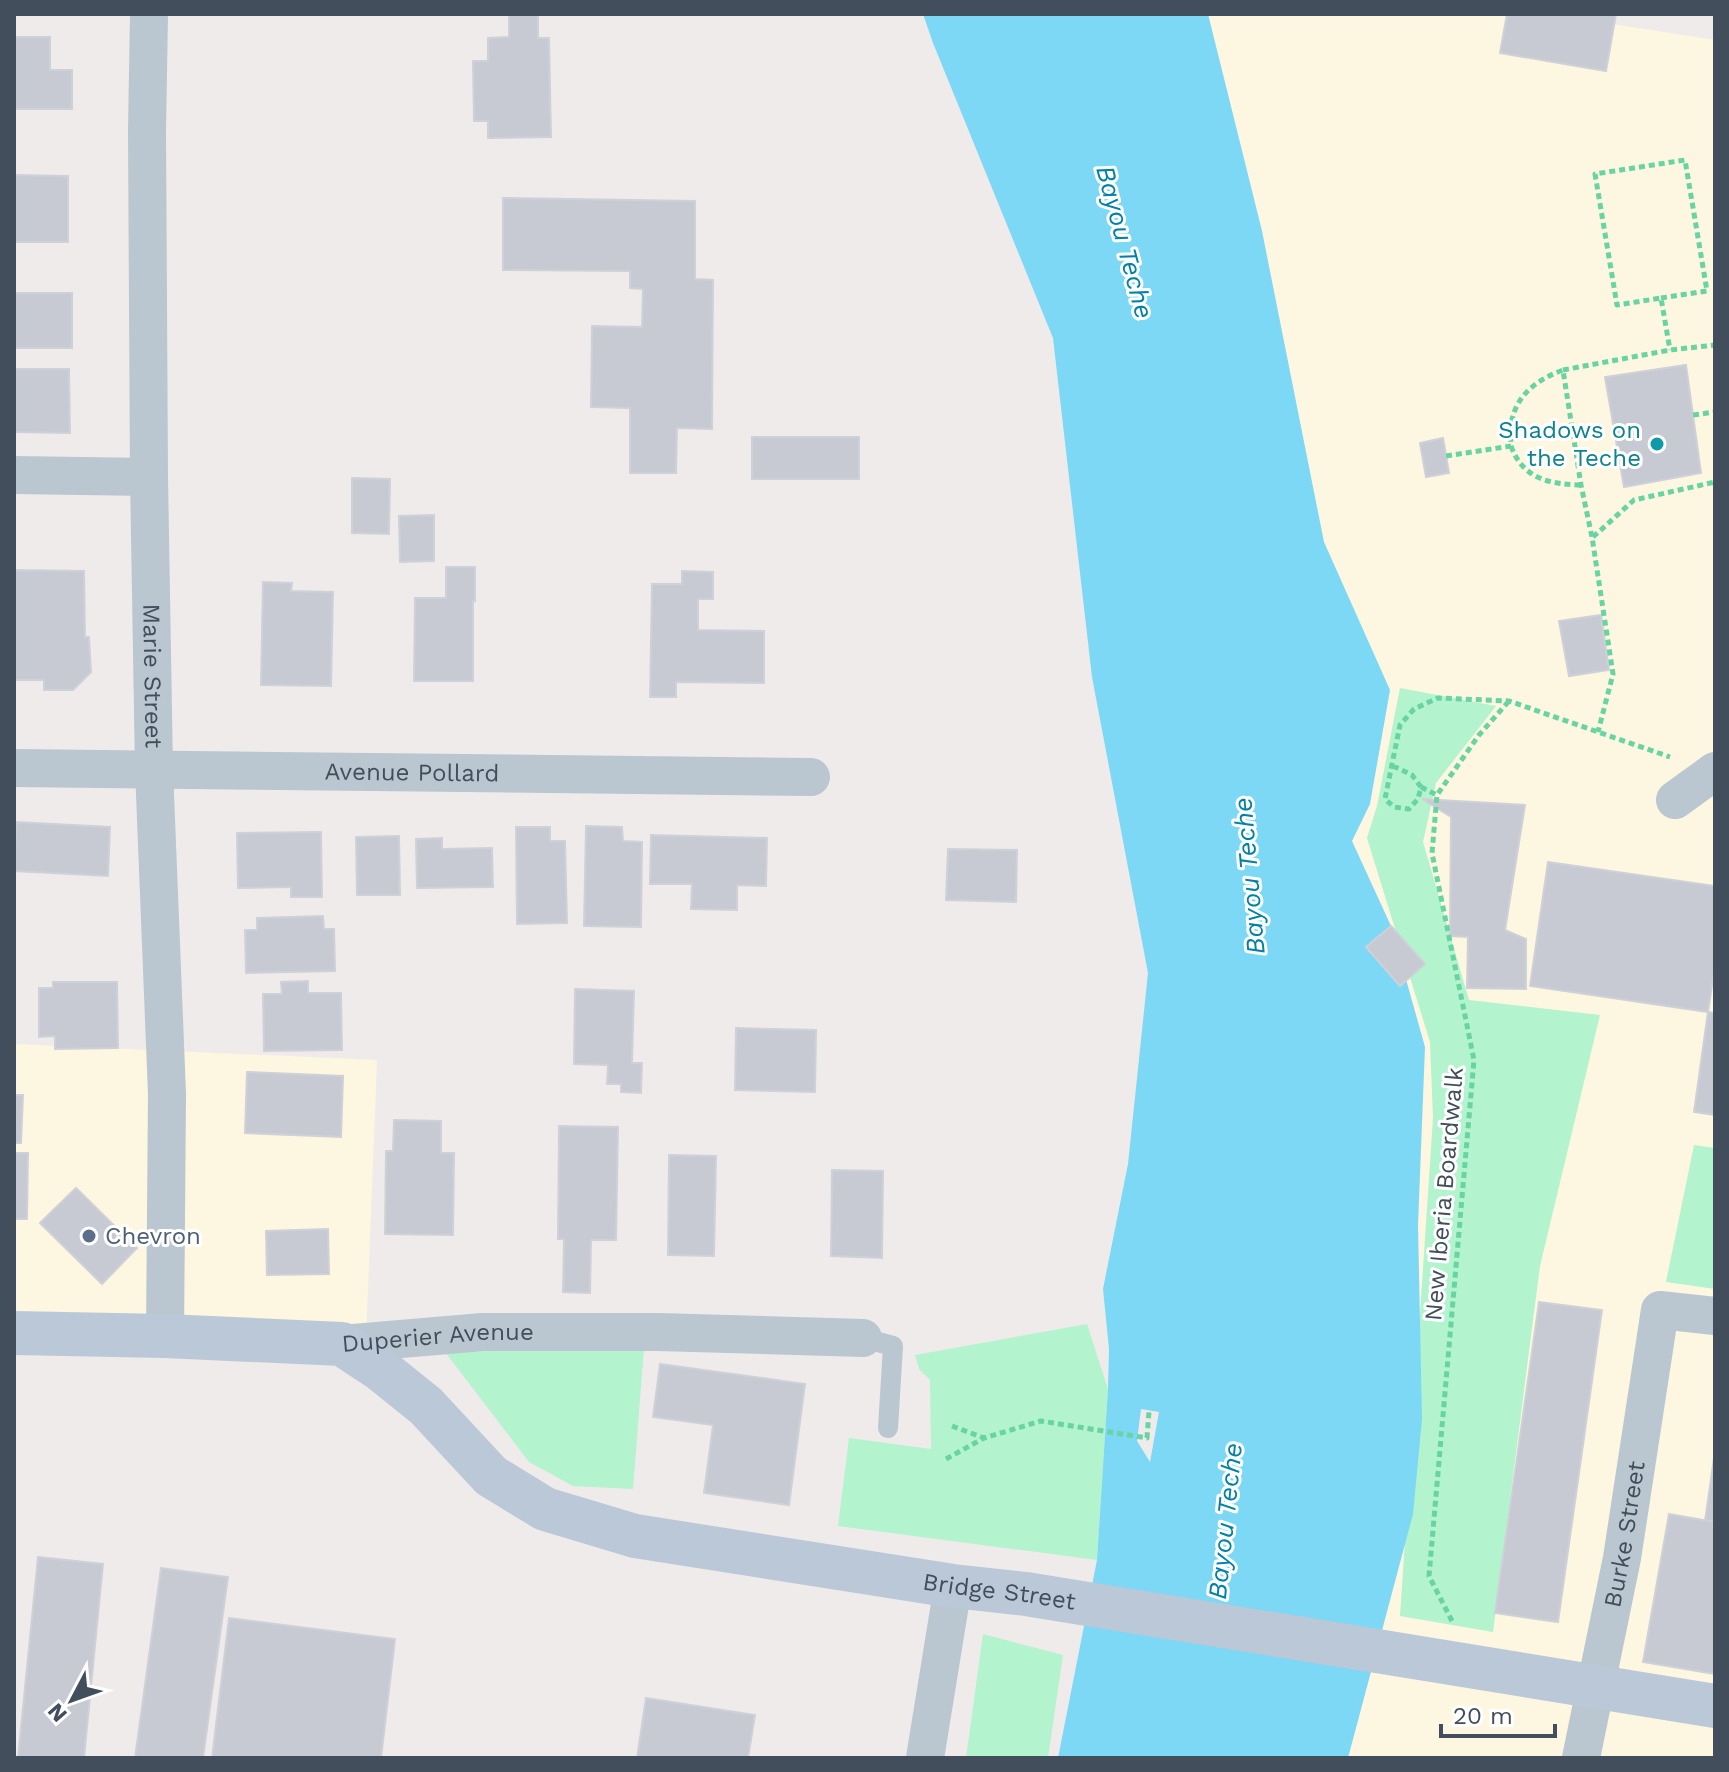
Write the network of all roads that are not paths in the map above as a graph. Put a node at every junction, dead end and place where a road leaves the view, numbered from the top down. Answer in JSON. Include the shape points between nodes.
{"nodes":[{"id":1,"x":149,"y":14,"type":"edge"},
{"id":2,"x":14,"y":475,"type":"edge"},
{"id":3,"x":149,"y":477,"type":"junction"},
{"id":4,"x":14,"y":768,"type":"edge"},
{"id":5,"x":154,"y":769,"type":"junction"},
{"id":6,"x":1714,"y":771,"type":"edge"},
{"id":7,"x":811,"y":777,"type":"dead end"},
{"id":8,"x":1675,"y":800,"type":"dead end"},
{"id":9,"x":1715,"y":1316,"type":"edge"},
{"id":10,"x":14,"y":1333,"type":"edge"},
{"id":11,"x":165,"y":1336,"type":"junction"},
{"id":12,"x":863,"y":1338,"type":"joint"},
{"id":13,"x":342,"y":1344,"type":"junction"},
{"id":14,"x":888,"y":1428,"type":"dead end"},
{"id":15,"x":953,"y":1586,"type":"junction"},
{"id":16,"x":1595,"y":1687,"type":"junction"},
{"id":17,"x":1715,"y":1706,"type":"edge"},
{"id":18,"x":925,"y":1758,"type":"edge"},
{"id":19,"x":1581,"y":1758,"type":"edge"}],
"edges":[{"from":1,"to":3,"type":"street","name":"Marie Street"},
{"from":2,"to":3,"type":"street"},
{"from":3,"to":5,"type":"street","name":"Marie Street"},
{"from":4,"to":5,"type":"street","name":"Avenue Pollard"},
{"from":5,"to":7,"type":"street","name":"Avenue Pollard"},
{"from":5,"to":11,"type":"street","name":"Marie Street","via":[[167,1094]]},
{"from":6,"to":8,"type":"street"},
{"from":9,"to":16,"type":"street","name":"Burke Street","via":[[1660,1310],[1622,1558]]},
{"from":10,"to":11,"type":"main road","name":"Duperier Avenue"},
{"from":11,"to":13,"type":"main road","name":"Duperier Avenue"},
{"from":12,"to":13,"type":"street","name":"Duperier Avenue","via":[[483,1332]]},
{"from":12,"to":14,"type":"lane","via":[[893,1346]]},
{"from":13,"to":15,"type":"main road","name":"Bridge Street","via":[[426,1406],[491,1476],[545,1509],[635,1536]]},
{"from":15,"to":16,"type":"main road","name":"Bridge Street"},
{"from":15,"to":18,"type":"street"},
{"from":16,"to":17,"type":"main road","name":"Bridge Street"},
{"from":16,"to":19,"type":"street","name":"Burke Street"}]}
